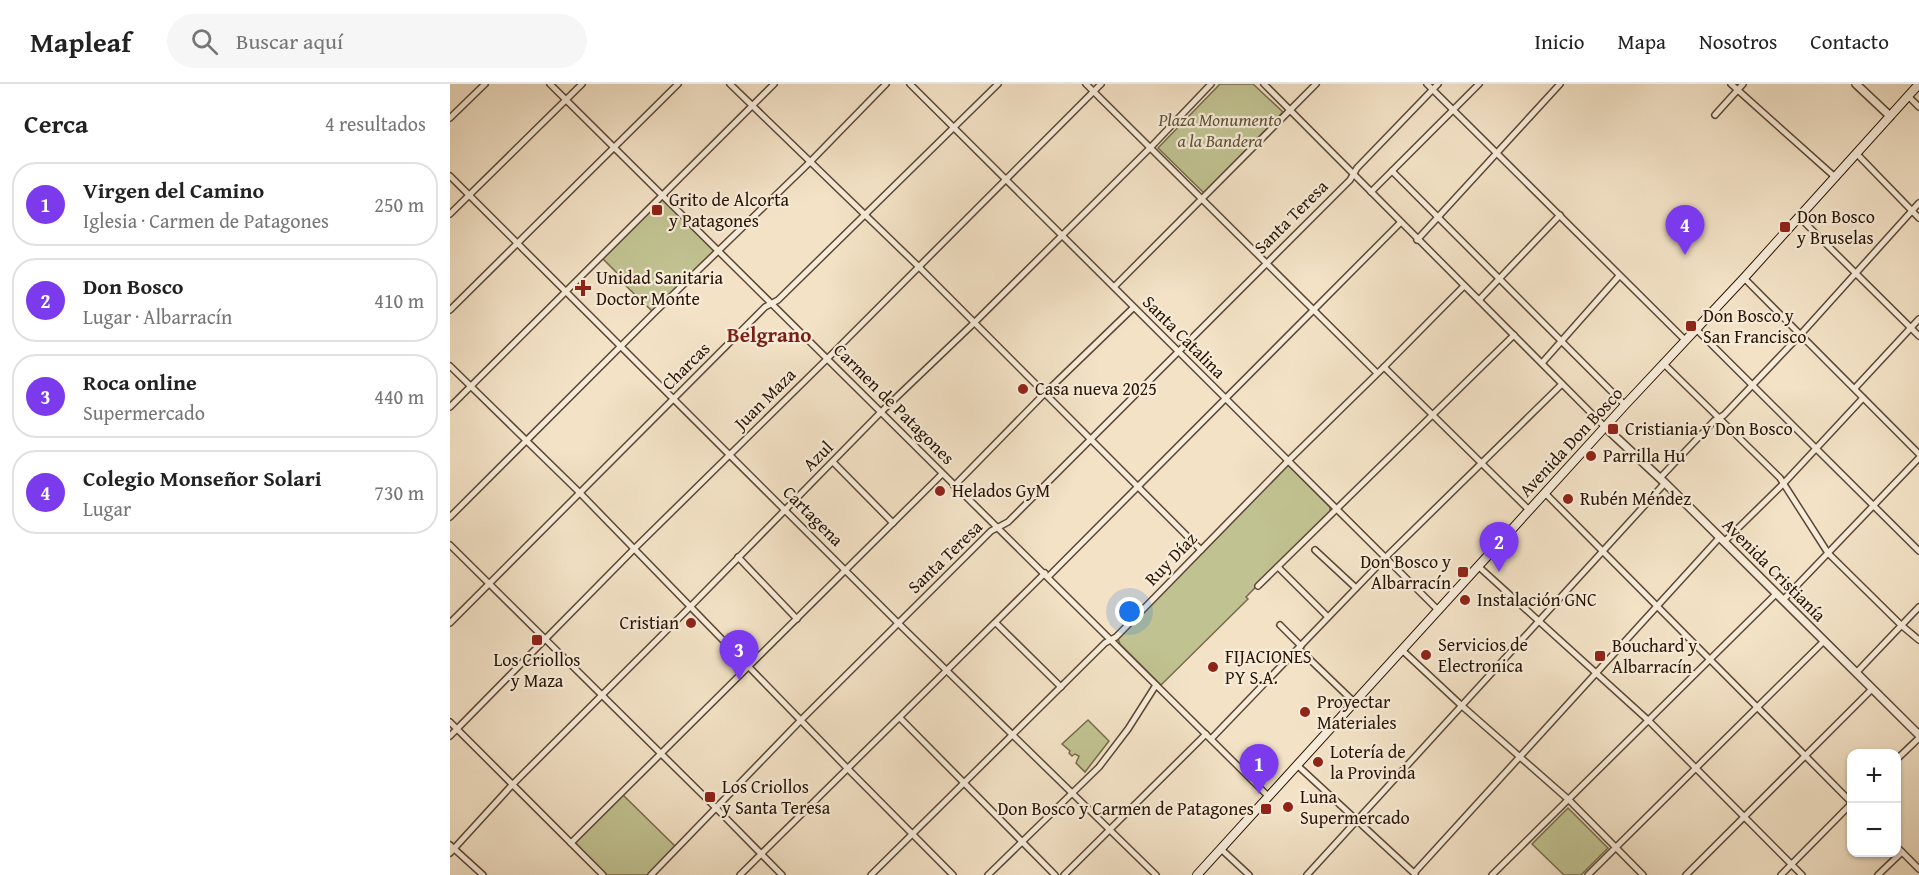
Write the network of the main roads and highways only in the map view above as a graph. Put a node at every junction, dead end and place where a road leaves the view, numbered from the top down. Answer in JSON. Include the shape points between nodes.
{"nodes":[{"id":1,"x":1918,"y":84,"type":"edge"},
{"id":2,"x":1197,"y":875,"type":"edge"}],
"edges":[{"from":1,"to":2,"type":"main road","name":"Avenida Don Bosco"}]}
